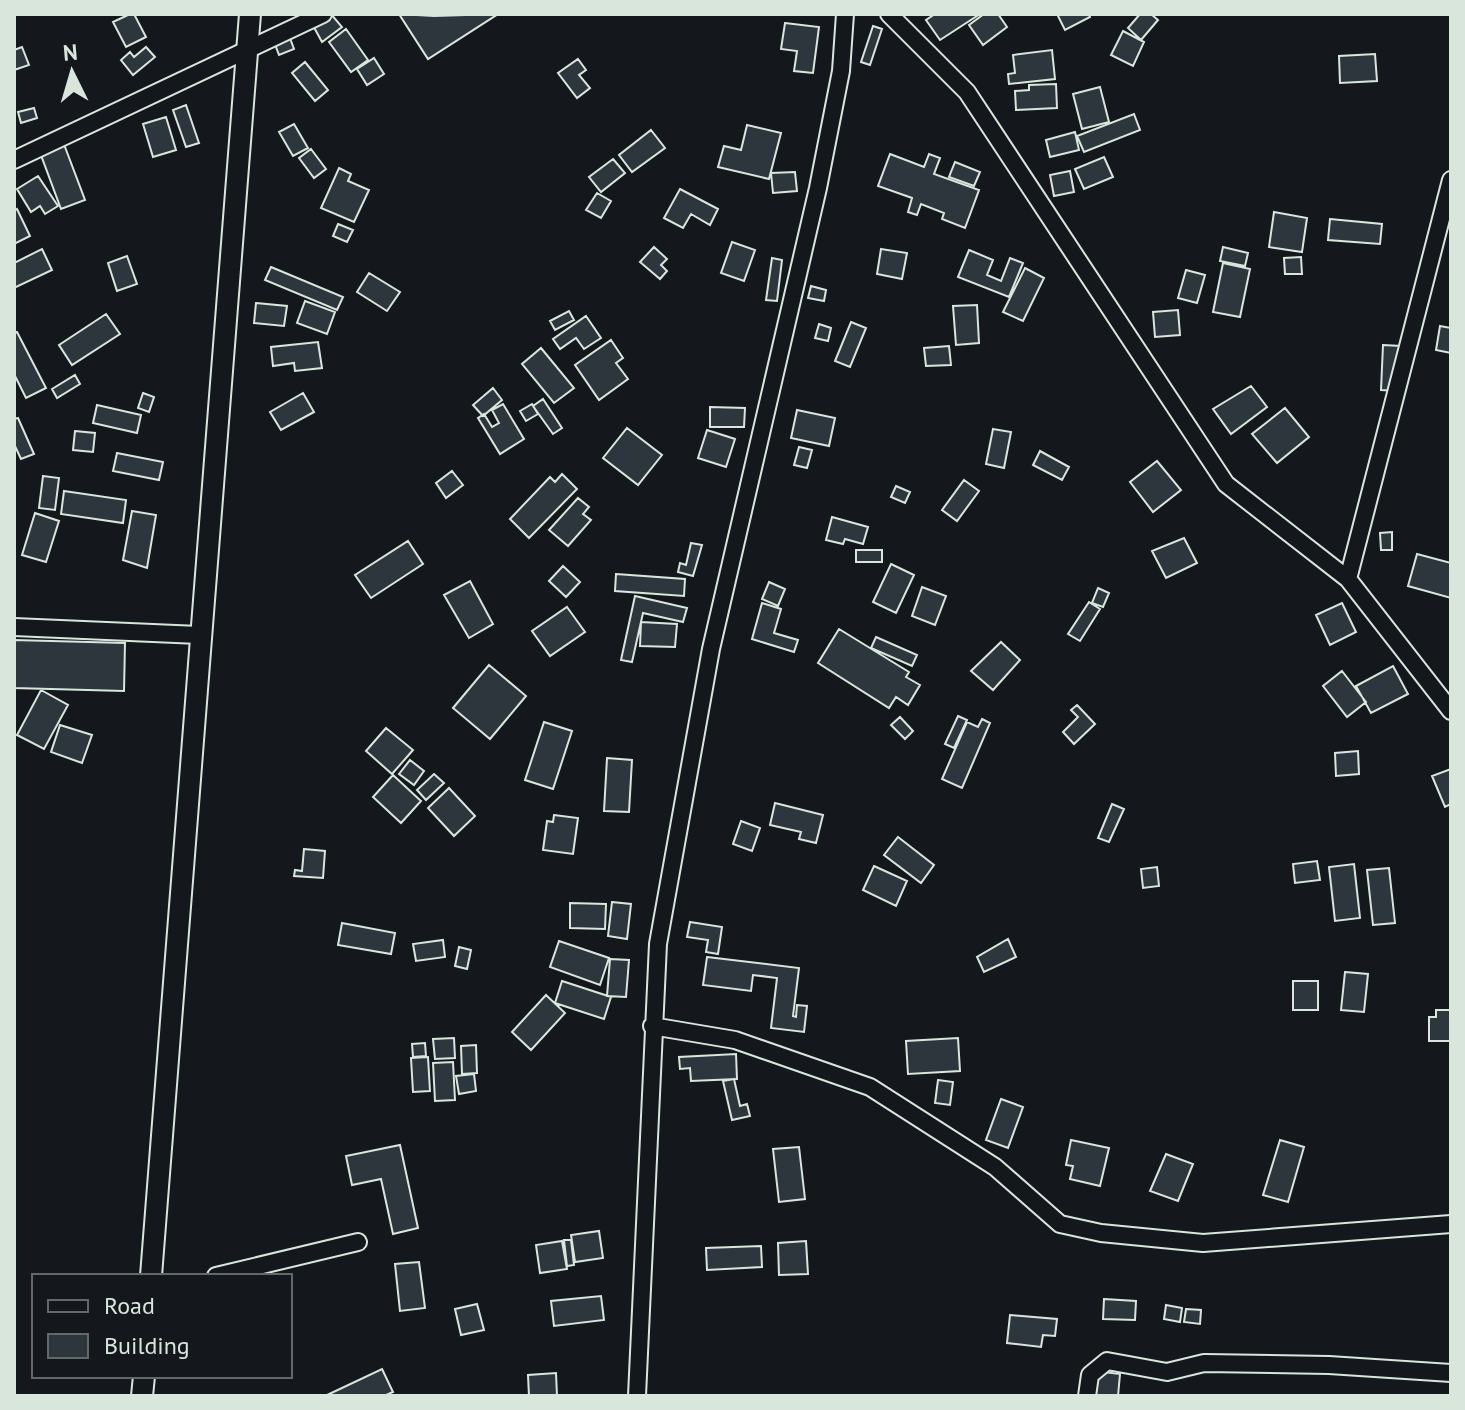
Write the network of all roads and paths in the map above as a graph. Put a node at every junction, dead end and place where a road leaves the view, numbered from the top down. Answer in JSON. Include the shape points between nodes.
{"nodes":[{"id":1,"x":250,"y":14,"type":"edge"},
{"id":2,"x":323,"y":14,"type":"edge"},
{"id":3,"x":845,"y":14,"type":"edge"},
{"id":4,"x":889,"y":14,"type":"edge"},
{"id":5,"x":247,"y":50,"type":"junction"},
{"id":6,"x":14,"y":160,"type":"edge"},
{"id":7,"x":1451,"y":180,"type":"edge"},
{"id":8,"x":1348,"y":579,"type":"junction"},
{"id":9,"x":14,"y":627,"type":"edge"},
{"id":10,"x":199,"y":635,"type":"junction"},
{"id":11,"x":1451,"y":711,"type":"edge"},
{"id":12,"x":652,"y":1026,"type":"junction"},
{"id":13,"x":1451,"y":1224,"type":"edge"},
{"id":14,"x":358,"y":1242,"type":"dead end"},
{"id":15,"x":151,"y":1274,"type":"edge"},
{"id":16,"x":224,"y":1274,"type":"edge"},
{"id":17,"x":1451,"y":1373,"type":"edge"},
{"id":18,"x":637,"y":1396,"type":"edge"},
{"id":19,"x":1087,"y":1396,"type":"edge"}],
"edges":[{"from":1,"to":5,"type":"main road"},
{"from":2,"to":5,"type":"street"},
{"from":3,"to":12,"type":"street","via":[[841,71],[818,188],[711,649],[679,815],[658,944]]},
{"from":4,"to":8,"type":"street","via":[[967,92],[1226,484]]},
{"from":5,"to":6,"type":"street"},
{"from":5,"to":10,"type":"main road"},
{"from":7,"to":8,"type":"street"},
{"from":8,"to":11,"type":"street"},
{"from":9,"to":10,"type":"street"},
{"from":10,"to":15,"type":"main road"},
{"from":12,"to":13,"type":"street","via":[[735,1040],[870,1087],[995,1167],[1060,1224],[1203,1243]]},
{"from":12,"to":18,"type":"street"},
{"from":14,"to":16,"type":"street"},
{"from":17,"to":19,"type":"street","via":[[1204,1363],[1167,1372],[1107,1361],[1090,1375]]}]}
